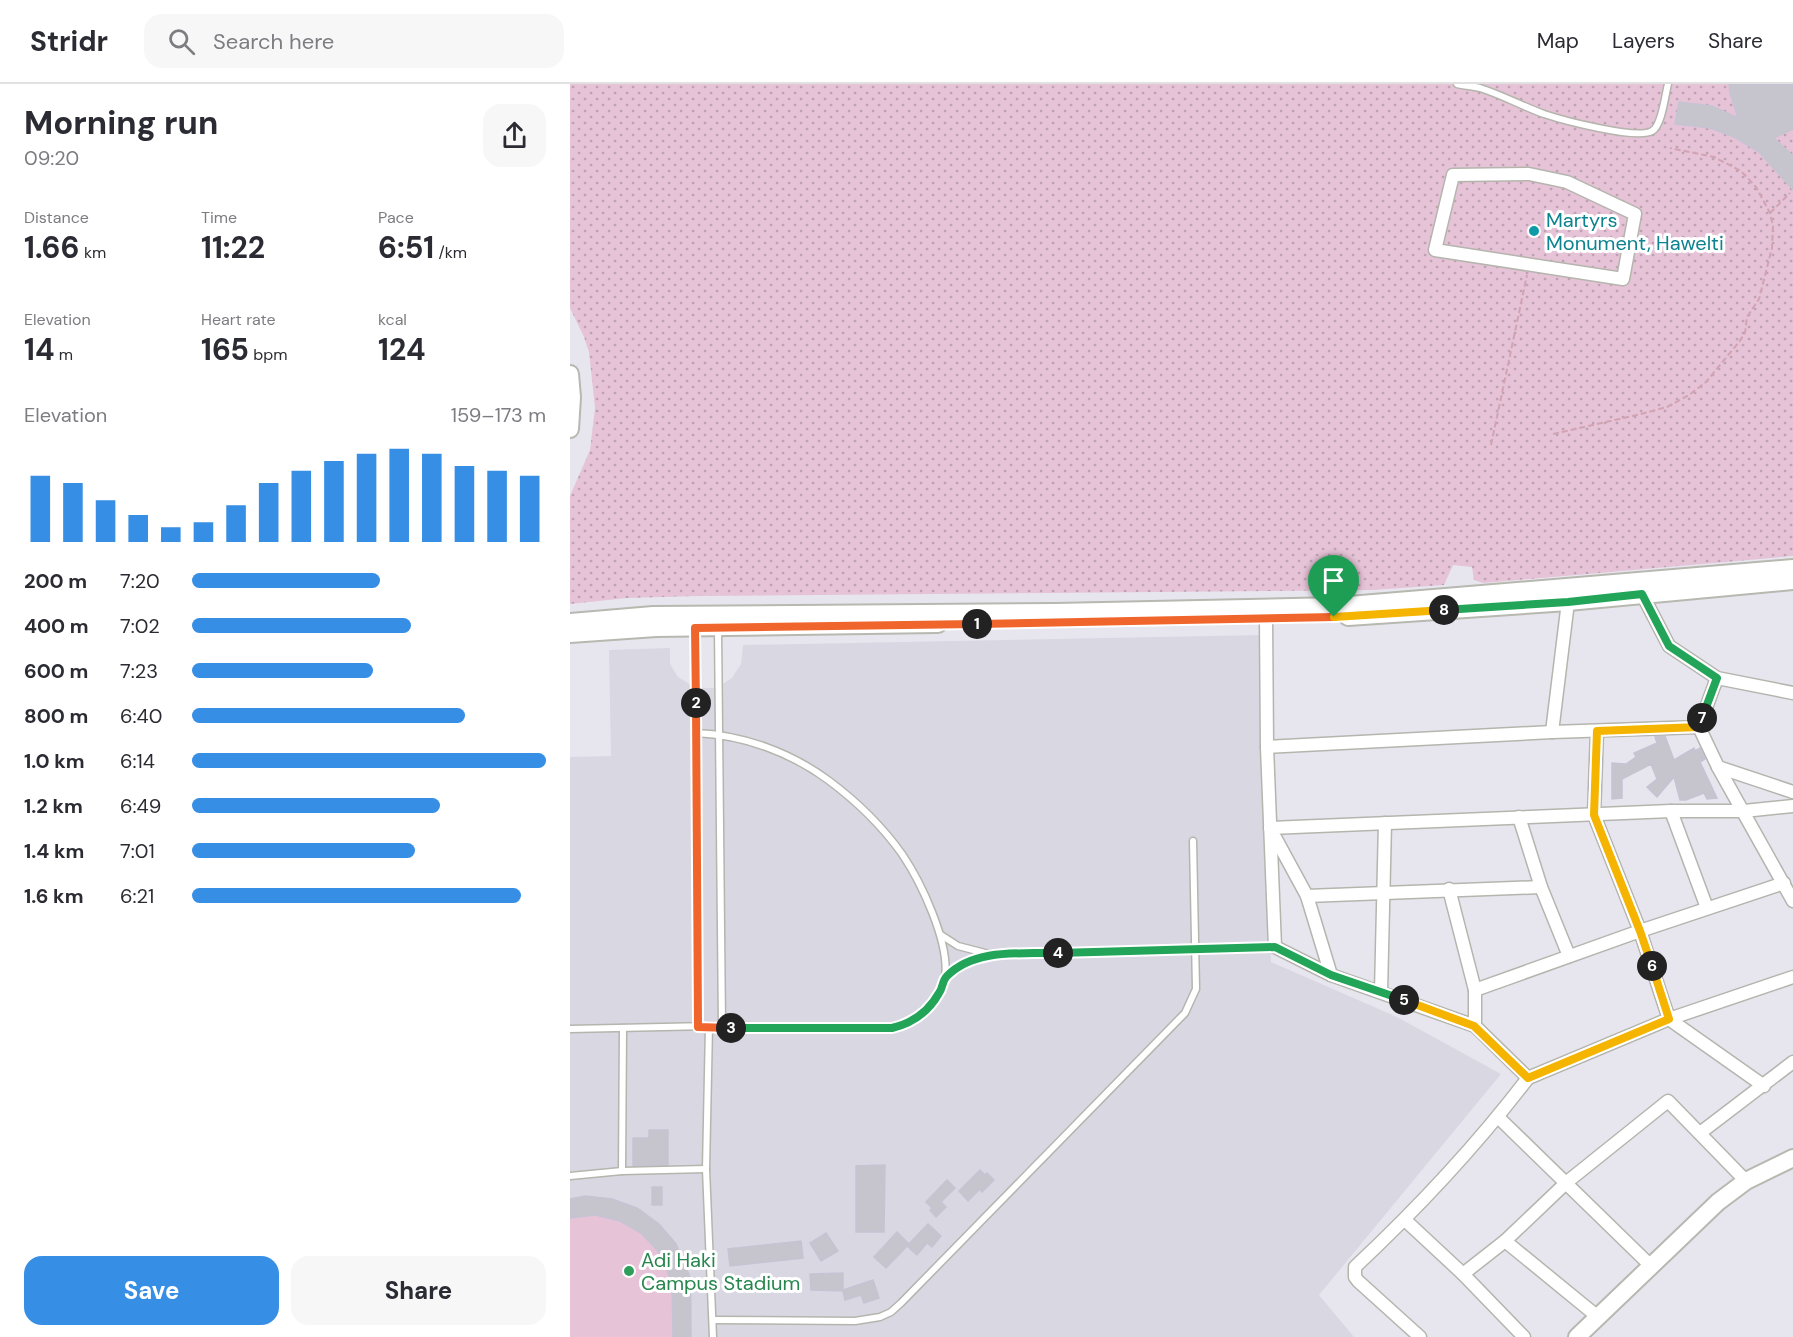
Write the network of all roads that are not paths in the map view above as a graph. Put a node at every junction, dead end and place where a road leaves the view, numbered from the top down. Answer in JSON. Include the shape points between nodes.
{"nodes":[{"id":1,"x":1457,"y":84,"type":"edge"},
{"id":2,"x":1668,"y":84,"type":"edge"},
{"id":3,"x":1635,"y":214,"type":"joint"},
{"id":4,"x":570,"y":374,"type":"edge"},
{"id":5,"x":570,"y":429,"type":"edge"},
{"id":6,"x":1793,"y":568,"type":"edge"},
{"id":7,"x":1793,"y":581,"type":"edge"},
{"id":8,"x":1642,"y":594,"type":"junction"},
{"id":9,"x":1568,"y":602,"type":"junction"},
{"id":10,"x":1266,"y":619,"type":"junction"},
{"id":11,"x":570,"y":621,"type":"edge"},
{"id":12,"x":695,"y":628,"type":"junction"},
{"id":13,"x":718,"y":628,"type":"junction"},
{"id":14,"x":570,"y":634,"type":"edge"},
{"id":15,"x":1717,"y":678,"type":"junction"},
{"id":16,"x":1793,"y":693,"type":"edge"},
{"id":17,"x":1699,"y":727,"type":"junction"},
{"id":18,"x":1597,"y":731,"type":"junction"},
{"id":19,"x":1552,"y":732,"type":"junction"},
{"id":20,"x":696,"y":733,"type":"junction"},
{"id":21,"x":718,"y":734,"type":"junction"},
{"id":22,"x":1267,"y":747,"type":"junction"},
{"id":23,"x":1718,"y":767,"type":"junction"},
{"id":24,"x":1793,"y":792,"type":"edge"},
{"id":25,"x":1793,"y":806,"type":"edge"},
{"id":26,"x":1671,"y":811,"type":"junction"},
{"id":27,"x":1744,"y":811,"type":"junction"},
{"id":28,"x":1594,"y":815,"type":"junction"},
{"id":29,"x":1519,"y":817,"type":"junction"},
{"id":30,"x":1385,"y":823,"type":"junction"},
{"id":31,"x":1270,"y":828,"type":"junction"},
{"id":32,"x":1193,"y":841,"type":"dead end"},
{"id":33,"x":1784,"y":883,"type":"junction"},
{"id":34,"x":1541,"y":887,"type":"junction"},
{"id":35,"x":1449,"y":890,"type":"junction"},
{"id":36,"x":1385,"y":892,"type":"junction"},
{"id":37,"x":1307,"y":896,"type":"junction"},
{"id":38,"x":1793,"y":901,"type":"edge"},
{"id":39,"x":1707,"y":908,"type":"junction"},
{"id":40,"x":1640,"y":931,"type":"junction"},
{"id":41,"x":941,"y":935,"type":"junction"},
{"id":42,"x":1275,"y":947,"type":"junction"},
{"id":43,"x":1196,"y":949,"type":"junction"},
{"id":44,"x":993,"y":955,"type":"junction"},
{"id":45,"x":1569,"y":956,"type":"junction"},
{"id":46,"x":1331,"y":975,"type":"junction"},
{"id":47,"x":1793,"y":977,"type":"edge"},
{"id":48,"x":945,"y":978,"type":"junction"},
{"id":49,"x":1475,"y":990,"type":"junction"},
{"id":50,"x":1381,"y":992,"type":"junction"},
{"id":51,"x":1669,"y":1019,"type":"junction"},
{"id":52,"x":709,"y":1026,"type":"junction"},
{"id":53,"x":1474,"y":1026,"type":"junction"},
{"id":54,"x":698,"y":1027,"type":"junction"},
{"id":55,"x":623,"y":1028,"type":"junction"},
{"id":56,"x":722,"y":1028,"type":"junction"},
{"id":57,"x":570,"y":1029,"type":"edge"},
{"id":58,"x":1793,"y":1062,"type":"edge"},
{"id":59,"x":1528,"y":1078,"type":"junction"},
{"id":60,"x":1764,"y":1086,"type":"junction"},
{"id":61,"x":1498,"y":1117,"type":"junction"},
{"id":62,"x":1700,"y":1133,"type":"junction"},
{"id":63,"x":1793,"y":1158,"type":"edge"},
{"id":64,"x":706,"y":1169,"type":"junction"},
{"id":65,"x":622,"y":1171,"type":"junction"},
{"id":66,"x":570,"y":1176,"type":"edge"},
{"id":67,"x":1746,"y":1181,"type":"junction"},
{"id":68,"x":1567,"y":1182,"type":"junction"},
{"id":69,"x":1405,"y":1220,"type":"junction"},
{"id":70,"x":1505,"y":1241,"type":"junction"},
{"id":71,"x":1651,"y":1266,"type":"junction"},
{"id":72,"x":1462,"y":1274,"type":"junction"},
{"id":73,"x":1598,"y":1317,"type":"junction"},
{"id":74,"x":713,"y":1320,"type":"junction"},
{"id":75,"x":713,"y":1337,"type":"edge"},
{"id":76,"x":1420,"y":1337,"type":"edge"},
{"id":77,"x":1524,"y":1337,"type":"edge"},
{"id":78,"x":1577,"y":1337,"type":"edge"}],
"edges":[{"from":1,"to":2,"type":"lane","via":[[1478,87],[1545,115],[1635,134],[1654,131],[1659,124]]},
{"from":3,"to":3,"type":"street","via":[[1623,279],[1436,250],[1453,175],[1529,174],[1567,182]]},
{"from":4,"to":5,"type":"main road"},
{"from":6,"to":11,"type":"main road","via":[[1337,606],[653,615]]},
{"from":7,"to":8,"type":"main road"},
{"from":8,"to":9,"type":"main road"},
{"from":8,"to":15,"type":"street","via":[[1669,646]]},
{"from":9,"to":10,"type":"main road"},
{"from":9,"to":19,"type":"street"},
{"from":10,"to":13,"type":"main road"},
{"from":10,"to":22,"type":"street"},
{"from":12,"to":13,"type":"main road"},
{"from":12,"to":14,"type":"main road"},
{"from":12,"to":20,"type":"lane"},
{"from":13,"to":21,"type":"lane"},
{"from":15,"to":16,"type":"street"},
{"from":15,"to":17,"type":"street"},
{"from":17,"to":18,"type":"street"},
{"from":17,"to":23,"type":"street"},
{"from":18,"to":19,"type":"street"},
{"from":18,"to":28,"type":"street"},
{"from":19,"to":22,"type":"street"},
{"from":20,"to":21,"type":"lane"},
{"from":20,"to":54,"type":"lane"},
{"from":21,"to":41,"type":"lane","via":[[783,754],[827,779],[847,796],[902,854]]},
{"from":21,"to":56,"type":"lane"},
{"from":22,"to":31,"type":"street"},
{"from":23,"to":24,"type":"street"},
{"from":23,"to":27,"type":"street"},
{"from":25,"to":27,"type":"street"},
{"from":26,"to":27,"type":"street"},
{"from":26,"to":28,"type":"street"},
{"from":26,"to":39,"type":"street"},
{"from":27,"to":33,"type":"street"},
{"from":28,"to":29,"type":"street"},
{"from":28,"to":40,"type":"street"},
{"from":29,"to":30,"type":"street"},
{"from":29,"to":34,"type":"street"},
{"from":30,"to":31,"type":"street"},
{"from":30,"to":36,"type":"street"},
{"from":31,"to":37,"type":"street"},
{"from":31,"to":42,"type":"street"},
{"from":32,"to":43,"type":"lane"},
{"from":33,"to":38,"type":"street"},
{"from":33,"to":39,"type":"street"},
{"from":34,"to":35,"type":"street"},
{"from":34,"to":45,"type":"street"},
{"from":35,"to":36,"type":"street"},
{"from":35,"to":49,"type":"street"},
{"from":36,"to":37,"type":"street"},
{"from":36,"to":50,"type":"street"},
{"from":37,"to":46,"type":"street"},
{"from":39,"to":40,"type":"street"},
{"from":40,"to":45,"type":"street"},
{"from":40,"to":51,"type":"street"},
{"from":41,"to":44,"type":"lane","via":[[958,946]]},
{"from":41,"to":48,"type":"lane"},
{"from":42,"to":43,"type":"lane"},
{"from":42,"to":46,"type":"street"},
{"from":43,"to":44,"type":"lane"},
{"from":43,"to":74,"type":"lane","via":[[1196,989],[1185,1013],[891,1312],[855,1321]]},
{"from":44,"to":48,"type":"lane","via":[[972,960]]},
{"from":45,"to":49,"type":"street"},
{"from":46,"to":50,"type":"street"},
{"from":47,"to":51,"type":"street"},
{"from":48,"to":56,"type":"lane","via":[[940,992],[920,1016],[892,1028]]},
{"from":49,"to":53,"type":"street"},
{"from":50,"to":53,"type":"street"},
{"from":51,"to":59,"type":"street"},
{"from":51,"to":60,"type":"street"},
{"from":52,"to":54,"type":"lane"},
{"from":52,"to":56,"type":"lane"},
{"from":52,"to":64,"type":"lane"},
{"from":53,"to":59,"type":"street"},
{"from":54,"to":55,"type":"lane"},
{"from":55,"to":57,"type":"lane"},
{"from":55,"to":65,"type":"lane"},
{"from":58,"to":60,"type":"street"},
{"from":59,"to":61,"type":"street"},
{"from":60,"to":62,"type":"street"},
{"from":61,"to":68,"type":"street"},
{"from":61,"to":69,"type":"street"},
{"from":62,"to":67,"type":"street"},
{"from":62,"to":68,"type":"street","via":[[1668,1101]]},
{"from":63,"to":67,"type":"main road"},
{"from":64,"to":65,"type":"lane"},
{"from":64,"to":74,"type":"lane"},
{"from":65,"to":66,"type":"lane"},
{"from":67,"to":71,"type":"main road","via":[[1718,1202]]},
{"from":68,"to":70,"type":"street"},
{"from":68,"to":71,"type":"street"},
{"from":69,"to":72,"type":"street"},
{"from":69,"to":76,"type":"street","via":[[1355,1267],[1355,1277]]},
{"from":70,"to":72,"type":"street"},
{"from":70,"to":73,"type":"street"},
{"from":71,"to":73,"type":"main road"},
{"from":72,"to":77,"type":"street"},
{"from":73,"to":78,"type":"main road"},
{"from":74,"to":75,"type":"lane"}]}
